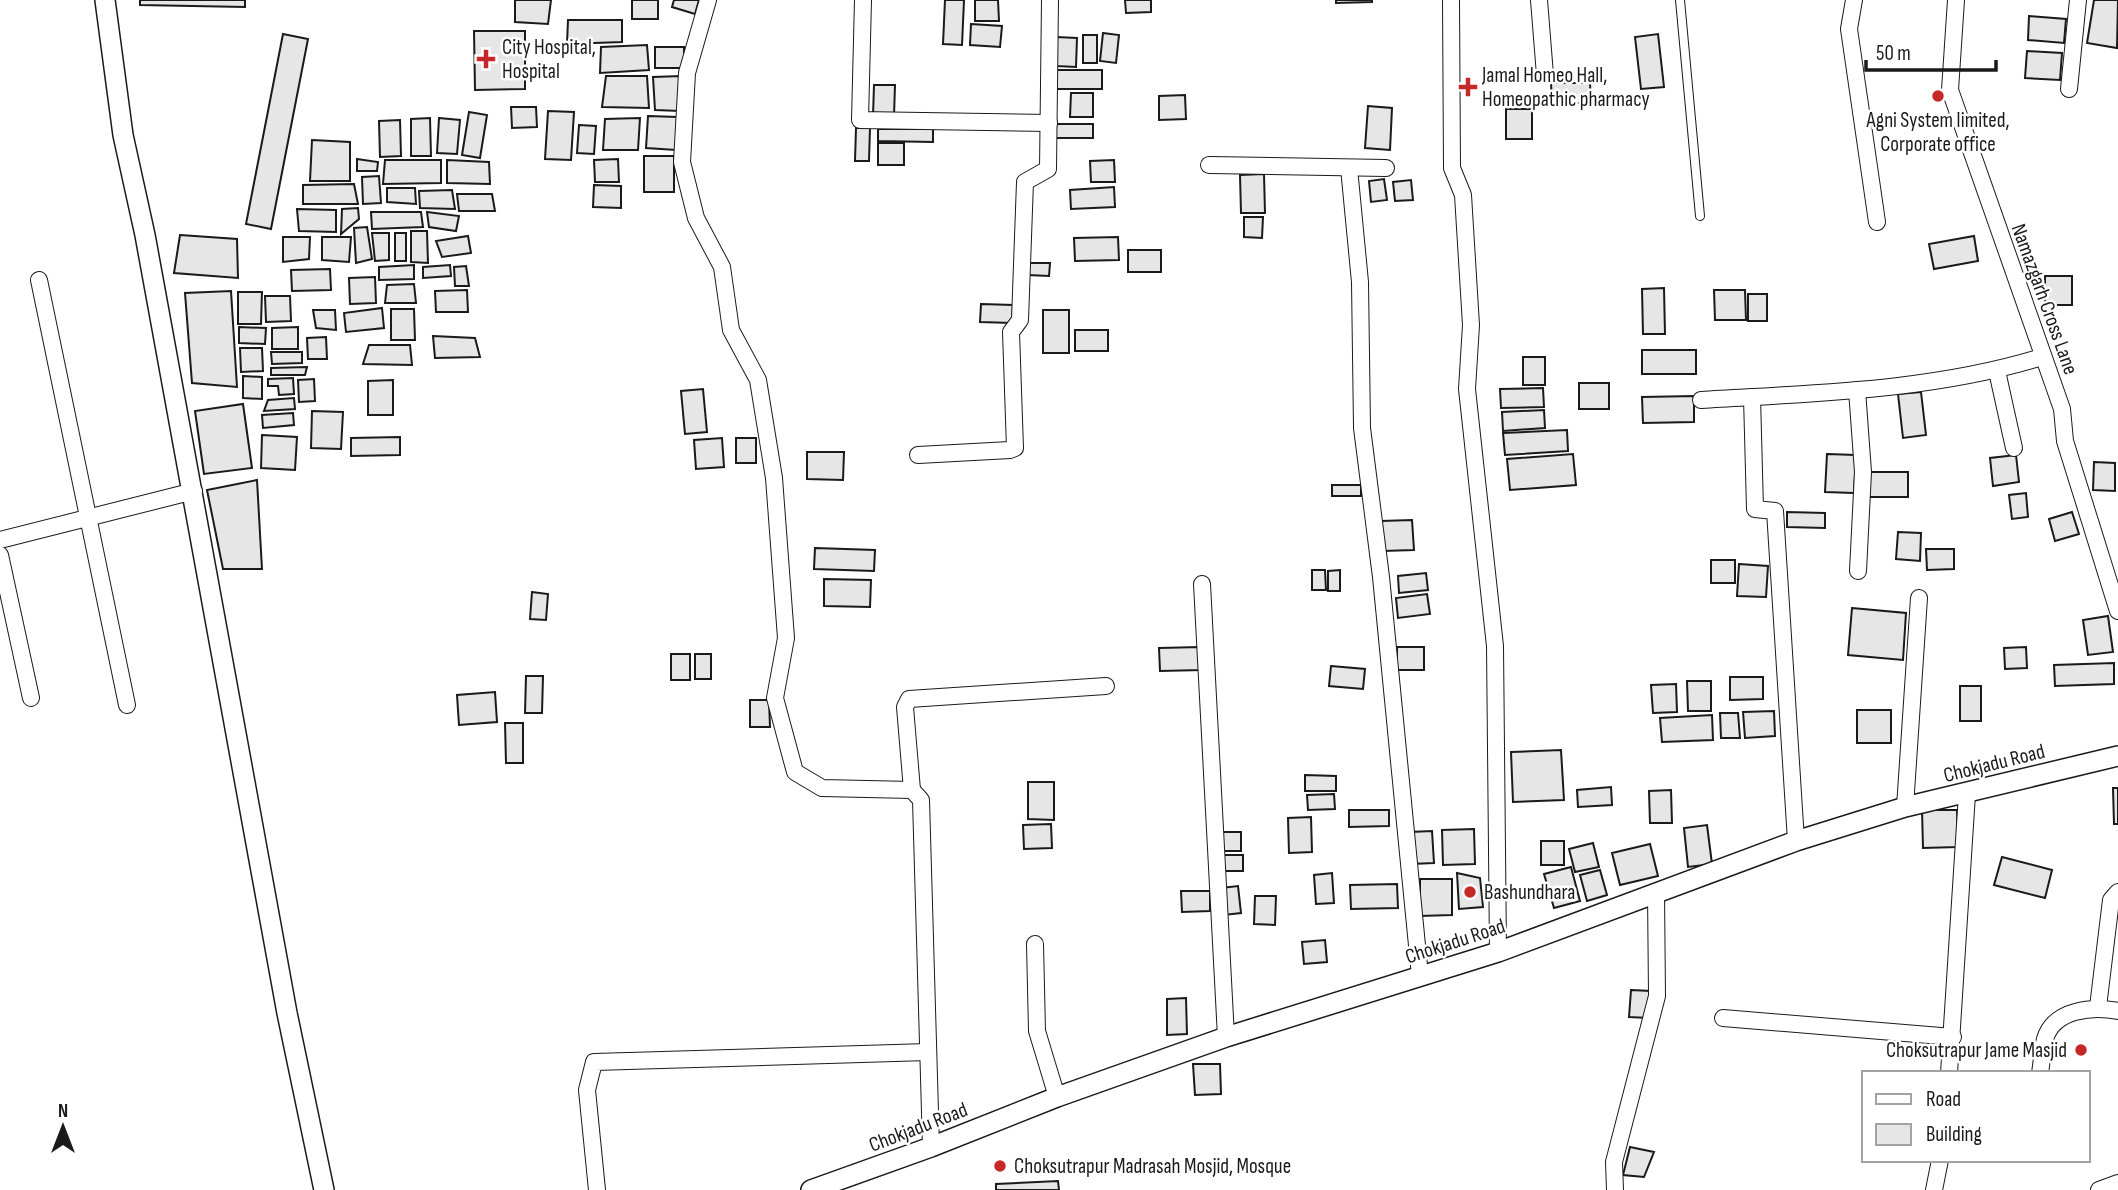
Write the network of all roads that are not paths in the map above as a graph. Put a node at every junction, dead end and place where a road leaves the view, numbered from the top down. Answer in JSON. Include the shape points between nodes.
{"nodes":[{"id":1,"x":105,"y":0,"type":"edge"},
{"id":2,"x":708,"y":0,"type":"edge"},
{"id":3,"x":863,"y":0,"type":"edge"},
{"id":4,"x":1050,"y":0,"type":"edge"},
{"id":5,"x":1451,"y":0,"type":"edge"},
{"id":6,"x":1539,"y":0,"type":"edge"},
{"id":7,"x":1680,"y":0,"type":"edge"},
{"id":8,"x":1854,"y":0,"type":"edge"},
{"id":9,"x":1956,"y":0,"type":"edge"},
{"id":10,"x":2078,"y":0,"type":"edge"},
{"id":11,"x":1545,"y":75,"type":"dead end"},
{"id":12,"x":2069,"y":89,"type":"dead end"},
{"id":13,"x":1049,"y":123,"type":"junction"},
{"id":14,"x":1209,"y":165,"type":"dead end"},
{"id":15,"x":1349,"y":168,"type":"junction"},
{"id":16,"x":1386,"y":168,"type":"dead end"},
{"id":17,"x":1700,"y":216,"type":"dead end"},
{"id":18,"x":1877,"y":222,"type":"dead end"},
{"id":19,"x":39,"y":280,"type":"dead end"},
{"id":20,"x":2042,"y":356,"type":"junction"},
{"id":21,"x":1997,"y":370,"type":"junction"},
{"id":22,"x":1857,"y":390,"type":"junction"},
{"id":23,"x":1752,"y":397,"type":"junction"},
{"id":24,"x":1701,"y":400,"type":"dead end"},
{"id":25,"x":2014,"y":448,"type":"dead end"},
{"id":26,"x":918,"y":455,"type":"dead end"},
{"id":27,"x":194,"y":491,"type":"junction"},
{"id":28,"x":86,"y":519,"type":"junction"},
{"id":29,"x":0,"y":540,"type":"edge"},
{"id":30,"x":0,"y":555,"type":"edge"},
{"id":31,"x":1858,"y":571,"type":"dead end"},
{"id":32,"x":1202,"y":583,"type":"dead end"},
{"id":33,"x":1919,"y":598,"type":"dead end"},
{"id":34,"x":2118,"y":611,"type":"edge"},
{"id":35,"x":1106,"y":686,"type":"dead end"},
{"id":36,"x":31,"y":698,"type":"dead end"},
{"id":37,"x":127,"y":705,"type":"dead end"},
{"id":38,"x":2118,"y":756,"type":"edge"},
{"id":39,"x":912,"y":790,"type":"junction"},
{"id":40,"x":1967,"y":794,"type":"junction"},
{"id":41,"x":1905,"y":807,"type":"junction"},
{"id":42,"x":1796,"y":841,"type":"junction"},
{"id":43,"x":1656,"y":892,"type":"junction"},
{"id":44,"x":2118,"y":892,"type":"edge"},
{"id":45,"x":1035,"y":944,"type":"dead end"},
{"id":46,"x":1498,"y":952,"type":"junction"},
{"id":47,"x":1420,"y":976,"type":"junction"},
{"id":48,"x":2098,"y":1007,"type":"junction"},
{"id":49,"x":2118,"y":1011,"type":"edge"},
{"id":50,"x":1723,"y":1018,"type":"dead end"},
{"id":51,"x":1226,"y":1037,"type":"junction"},
{"id":52,"x":1953,"y":1037,"type":"junction"},
{"id":53,"x":928,"y":1052,"type":"junction"},
{"id":54,"x":1949,"y":1071,"type":"edge"},
{"id":55,"x":2040,"y":1071,"type":"edge"},
{"id":56,"x":1057,"y":1097,"type":"junction"},
{"id":57,"x":931,"y":1147,"type":"junction"},
{"id":58,"x":1940,"y":1162,"type":"edge"},
{"id":59,"x":2118,"y":1183,"type":"edge"},
{"id":60,"x":324,"y":1190,"type":"edge"},
{"id":61,"x":597,"y":1190,"type":"edge"},
{"id":62,"x":811,"y":1190,"type":"edge"},
{"id":63,"x":1615,"y":1190,"type":"edge"},
{"id":64,"x":1934,"y":1190,"type":"edge"},
{"id":65,"x":2099,"y":1190,"type":"edge"}],
"edges":[{"from":1,"to":27,"type":"street","via":[[123,135]]},
{"from":2,"to":39,"type":"street","via":[[687,73],[682,162],[696,218],[722,267],[731,330],[758,380],[774,478],[786,638],[775,698],[795,772],[822,788]]},
{"from":3,"to":13,"type":"street","via":[[860,120]]},
{"from":4,"to":13,"type":"street"},
{"from":5,"to":46,"type":"street","via":[[1452,168],[1463,194],[1471,325],[1467,389],[1495,646]]},
{"from":6,"to":11,"type":"street"},
{"from":7,"to":17,"type":"lane"},
{"from":8,"to":18,"type":"street","via":[[1850,41]]},
{"from":9,"to":20,"type":"street","name":"Namazgarh Cross Lane","via":[[1950,90]]},
{"from":10,"to":12,"type":"street"},
{"from":13,"to":26,"type":"street","via":[[1048,169],[1025,182],[1020,320],[1011,332],[1014,447]]},
{"from":14,"to":15,"type":"street"},
{"from":15,"to":16,"type":"street"},
{"from":15,"to":47,"type":"street","via":[[1360,282],[1362,428]]},
{"from":19,"to":28,"type":"street"},
{"from":20,"to":21,"type":"street"},
{"from":20,"to":34,"type":"street","name":"Namazgarh Cross Lane","via":[[2062,410],[2065,441]]},
{"from":21,"to":22,"type":"street"},
{"from":21,"to":25,"type":"street"},
{"from":22,"to":23,"type":"street"},
{"from":22,"to":31,"type":"street","via":[[1863,472]]},
{"from":23,"to":24,"type":"street"},
{"from":23,"to":42,"type":"street","via":[[1755,509],[1774,510]]},
{"from":27,"to":28,"type":"street"},
{"from":27,"to":60,"type":"street","via":[[287,1013]]},
{"from":28,"to":29,"type":"street"},
{"from":28,"to":37,"type":"street"},
{"from":30,"to":36,"type":"street"},
{"from":32,"to":51,"type":"street"},
{"from":33,"to":41,"type":"street"},
{"from":35,"to":39,"type":"street","via":[[909,699],[905,707]]},
{"from":38,"to":40,"type":"street","name":"Chokjadu Road"},
{"from":39,"to":53,"type":"street","via":[[921,800],[923,817]]},
{"from":40,"to":41,"type":"street","name":"Chokjadu Road"},
{"from":40,"to":52,"type":"street"},
{"from":41,"to":42,"type":"street","name":"Chokjadu Road"},
{"from":42,"to":43,"type":"street","name":"Chokjadu Road"},
{"from":43,"to":46,"type":"street","name":"Chokjadu Road"},
{"from":43,"to":63,"type":"street","via":[[1657,996],[1614,1162]]},
{"from":44,"to":48,"type":"street","via":[[2111,900]]},
{"from":45,"to":56,"type":"street","via":[[1037,1031]]},
{"from":46,"to":47,"type":"street","name":"Chokjadu Road"},
{"from":47,"to":51,"type":"street","name":"Chokjadu Road"},
{"from":48,"to":49,"type":"street"},
{"from":48,"to":55,"type":"street","via":[[2065,1016],[2053,1025],[2046,1037]]},
{"from":50,"to":52,"type":"street"},
{"from":51,"to":56,"type":"street","name":"Chokjadu Road"},
{"from":52,"to":54,"type":"street"},
{"from":53,"to":57,"type":"street"},
{"from":53,"to":61,"type":"street","via":[[594,1062],[587,1090]]},
{"from":56,"to":57,"type":"street","name":"Chokjadu Road"},
{"from":57,"to":62,"type":"street","name":"Chokjadu Road"},
{"from":58,"to":64,"type":"street"},
{"from":59,"to":65,"type":"street"}]}
